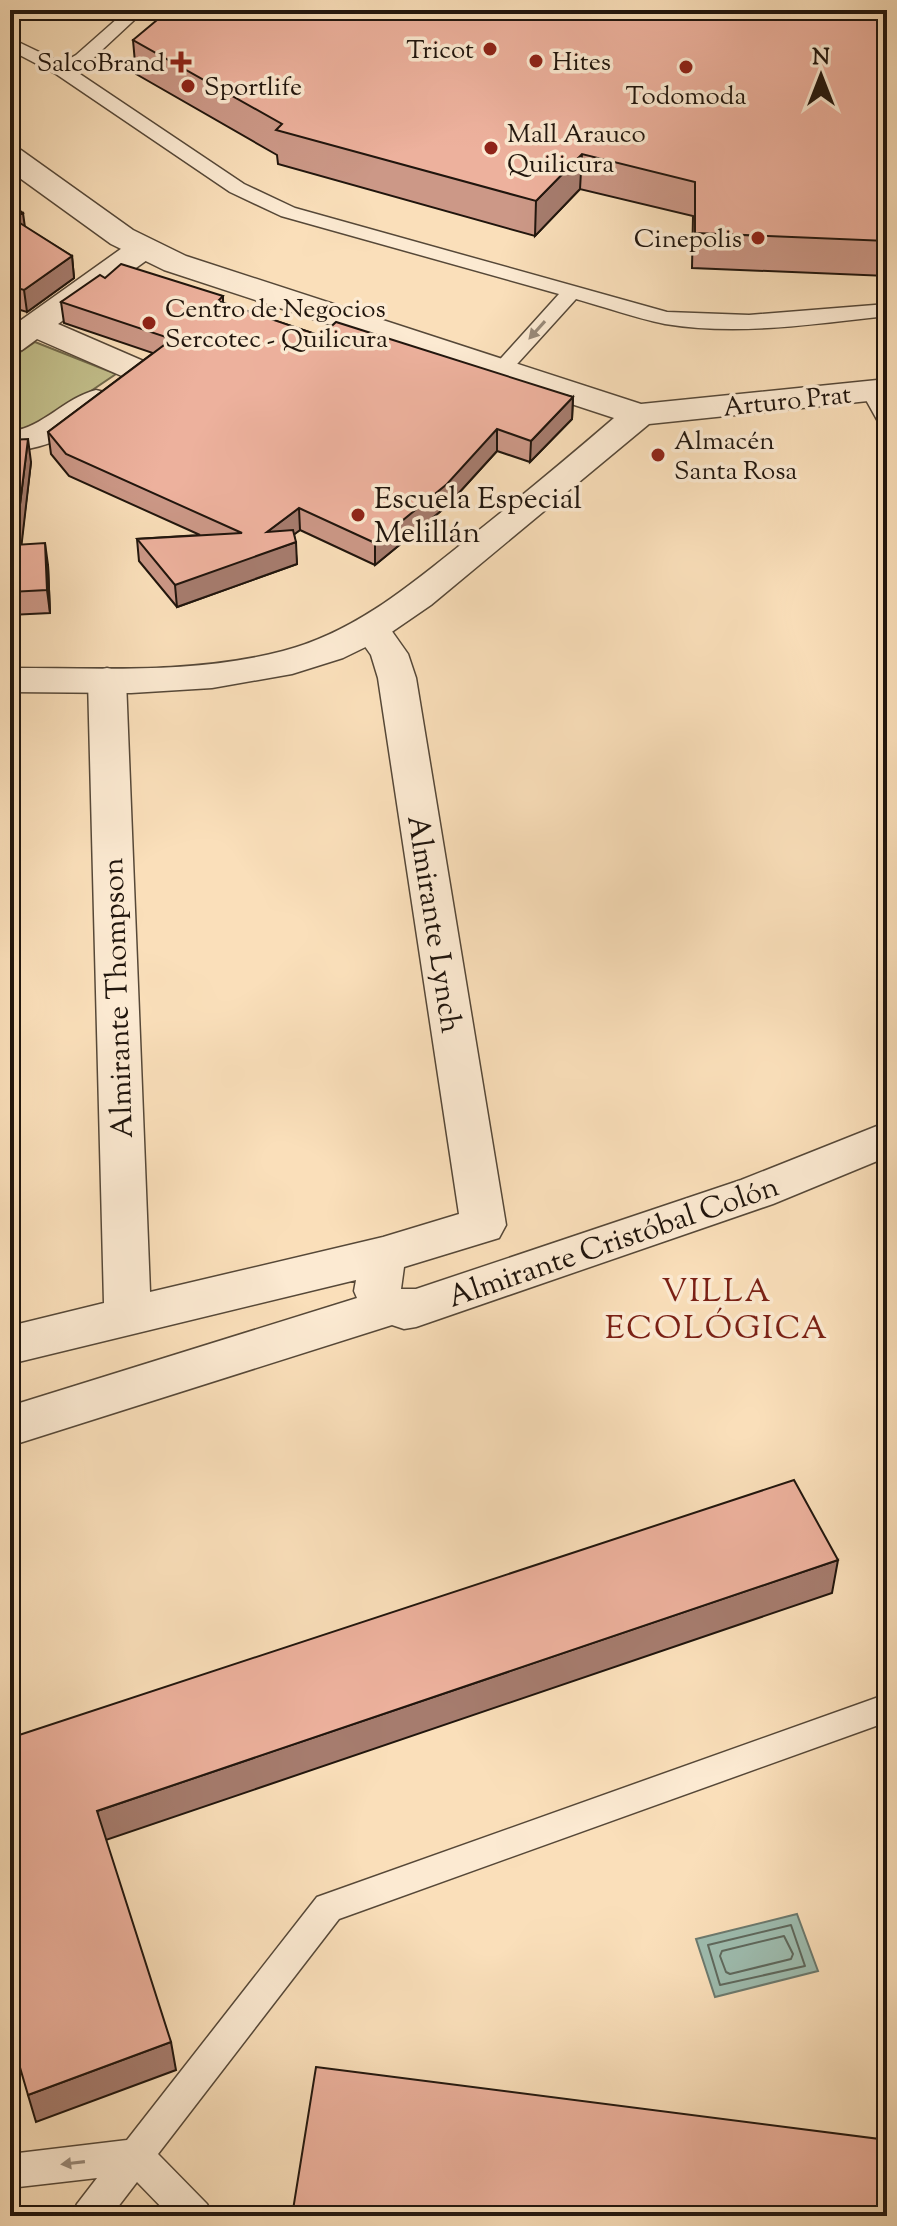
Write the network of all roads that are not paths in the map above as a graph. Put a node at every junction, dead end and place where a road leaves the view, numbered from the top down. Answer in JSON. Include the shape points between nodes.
{"nodes":[{"id":1,"x":24,"y":10,"type":"edge"},
{"id":2,"x":137,"y":10,"type":"edge"},
{"id":3,"x":10,"y":21,"type":"edge"},
{"id":4,"x":10,"y":43,"type":"edge"},
{"id":5,"x":62,"y":70,"type":"junction"},
{"id":6,"x":10,"y":157,"type":"edge"},
{"id":7,"x":143,"y":248,"type":"junction"},
{"id":8,"x":572,"y":291,"type":"junction"},
{"id":9,"x":887,"y":310,"type":"edge"},
{"id":10,"x":22,"y":335,"type":"edge"},
{"id":11,"x":501,"y":370,"type":"junction"},
{"id":12,"x":879,"y":390,"type":"edge"},
{"id":13,"x":639,"y":415,"type":"junction"},
{"id":14,"x":887,"y":421,"type":"edge"},
{"id":15,"x":10,"y":442,"type":"edge"},
{"id":16,"x":371,"y":628,"type":"junction"},
{"id":17,"x":10,"y":680,"type":"edge"},
{"id":18,"x":107,"y":680,"type":"junction"},
{"id":19,"x":887,"y":1139,"type":"edge"},
{"id":20,"x":483,"y":1225,"type":"joint"},
{"id":21,"x":383,"y":1255,"type":"junction"},
{"id":22,"x":392,"y":1306,"type":"junction"},
{"id":23,"x":128,"y":1316,"type":"junction"},
{"id":24,"x":10,"y":1345,"type":"edge"},
{"id":25,"x":10,"y":1426,"type":"edge"},
{"id":26,"x":887,"y":1708,"type":"edge"},
{"id":27,"x":136,"y":2156,"type":"junction"},
{"id":28,"x":10,"y":2171,"type":"edge"},
{"id":29,"x":89,"y":2216,"type":"edge"},
{"id":30,"x":195,"y":2216,"type":"edge"}],
"edges":[{"from":1,"to":3,"type":"lane"},
{"from":2,"to":5,"type":"lane"},
{"from":4,"to":5,"type":"lane"},
{"from":5,"to":8,"type":"lane","via":[[237,188],[288,212]]},
{"from":6,"to":7,"type":"street"},
{"from":7,"to":10,"type":"street"},
{"from":7,"to":11,"type":"street"},
{"from":8,"to":9,"type":"lane","via":[[666,318],[710,323]]},
{"from":8,"to":11,"type":"lane","one_way":true},
{"from":10,"to":15,"type":"street","via":[[136,370],[52,432]]},
{"from":11,"to":13,"type":"street"},
{"from":12,"to":13,"type":"street","name":"Arturo Prat"},
{"from":12,"to":14,"type":"lane"},
{"from":13,"to":16,"type":"street","via":[[443,577]]},
{"from":16,"to":18,"type":"street","via":[[329,649],[274,666]]},
{"from":16,"to":20,"type":"street","name":"Almirante Lynch","via":[[397,678]]},
{"from":17,"to":18,"type":"street"},
{"from":18,"to":23,"type":"street","name":"Almirante Thompson"},
{"from":19,"to":22,"type":"street","name":"Almirante Cristóbal Colón","via":[[757,1192],[448,1300],[404,1310]]},
{"from":20,"to":21,"type":"street","name":"Almirante Cristóbal Colón"},
{"from":21,"to":22,"type":"street","via":[[377,1291]]},
{"from":21,"to":23,"type":"street","name":"Almirante Cristóbal Colón"},
{"from":22,"to":25,"type":"street","name":"Almirante Cristóbal Colón"},
{"from":23,"to":24,"type":"street","name":"Almirante Cristóbal Colón"},
{"from":26,"to":27,"type":"lane","via":[[328,1908]]},
{"from":27,"to":28,"type":"lane","one_way":true},
{"from":27,"to":29,"type":"lane"},
{"from":27,"to":30,"type":"lane"}]}
